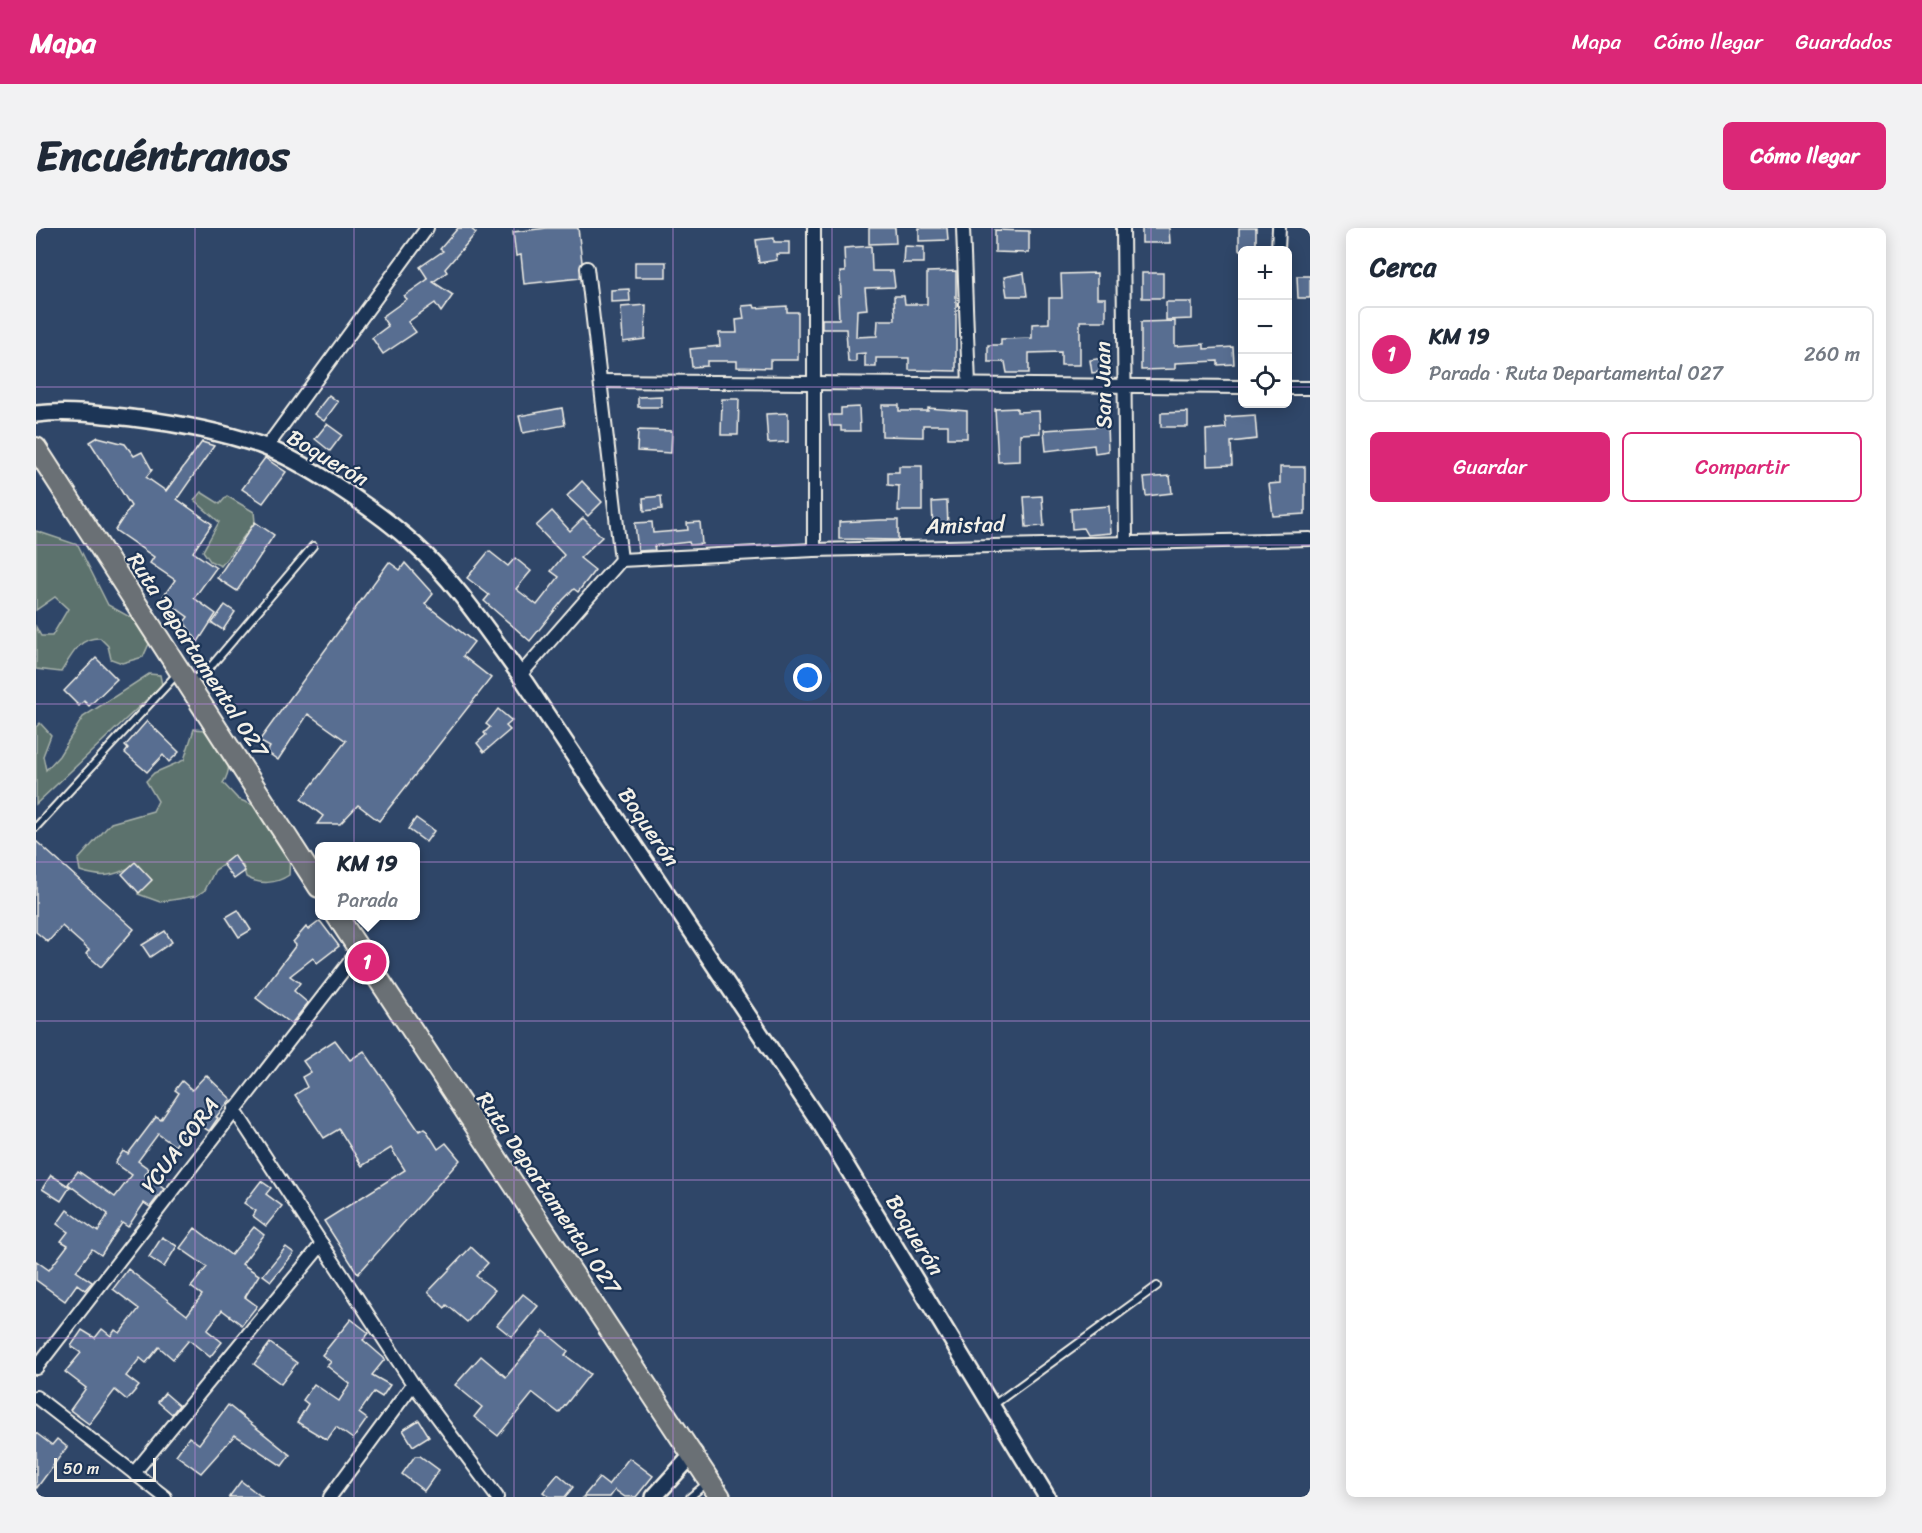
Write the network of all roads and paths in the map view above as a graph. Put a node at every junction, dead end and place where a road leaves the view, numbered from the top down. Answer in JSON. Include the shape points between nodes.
{"nodes":[{"id":1,"x":428,"y":228,"type":"edge"},
{"id":2,"x":814,"y":228,"type":"edge"},
{"id":3,"x":963,"y":228,"type":"edge"},
{"id":4,"x":1123,"y":228,"type":"edge"},
{"id":5,"x":1278,"y":228,"type":"edge"},
{"id":6,"x":1278,"y":246,"type":"edge"},
{"id":7,"x":587,"y":267,"type":"dead end"},
{"id":8,"x":602,"y":381,"type":"junction"},
{"id":9,"x":814,"y":383,"type":"junction"},
{"id":10,"x":969,"y":385,"type":"junction"},
{"id":11,"x":1124,"y":386,"type":"junction"},
{"id":12,"x":1238,"y":387,"type":"edge"},
{"id":13,"x":1292,"y":388,"type":"edge"},
{"id":14,"x":1310,"y":388,"type":"edge"},
{"id":15,"x":36,"y":414,"type":"edge"},
{"id":16,"x":36,"y":448,"type":"edge"},
{"id":17,"x":266,"y":448,"type":"junction"},
{"id":18,"x":1310,"y":539,"type":"edge"},
{"id":19,"x":1126,"y":542,"type":"junction"},
{"id":20,"x":313,"y":546,"type":"dead end"},
{"id":21,"x":814,"y":550,"type":"junction"},
{"id":22,"x":621,"y":560,"type":"junction"},
{"id":23,"x":520,"y":675,"type":"junction"},
{"id":24,"x":184,"y":678,"type":"junction"},
{"id":25,"x":36,"y":827,"type":"edge"},
{"id":26,"x":315,"y":881,"type":"edge"},
{"id":27,"x":340,"y":920,"type":"edge"},
{"id":28,"x":359,"y":950,"type":"junction"},
{"id":29,"x":234,"y":1109,"type":"junction"},
{"id":30,"x":322,"y":1244,"type":"junction"},
{"id":31,"x":1157,"y":1286,"type":"dead end"},
{"id":32,"x":36,"y":1368,"type":"edge"},
{"id":33,"x":413,"y":1384,"type":"junction"},
{"id":34,"x":36,"y":1397,"type":"edge"},
{"id":35,"x":991,"y":1406,"type":"junction"},
{"id":36,"x":694,"y":1454,"type":"junction"},
{"id":37,"x":134,"y":1473,"type":"junction"},
{"id":38,"x":709,"y":1480,"type":"junction"},
{"id":39,"x":658,"y":1495,"type":"edge"},
{"id":40,"x":165,"y":1497,"type":"edge"},
{"id":41,"x":330,"y":1497,"type":"edge"},
{"id":42,"x":497,"y":1497,"type":"edge"},
{"id":43,"x":690,"y":1497,"type":"edge"},
{"id":44,"x":720,"y":1497,"type":"edge"},
{"id":45,"x":1047,"y":1497,"type":"edge"}],
"edges":[{"from":1,"to":17,"type":"street"},
{"from":2,"to":9,"type":"street"},
{"from":3,"to":10,"type":"street"},
{"from":4,"to":11,"type":"street","name":"San Juan"},
{"from":5,"to":6,"type":"street"},
{"from":7,"to":8,"type":"street"},
{"from":8,"to":9,"type":"street"},
{"from":8,"to":22,"type":"street"},
{"from":9,"to":10,"type":"street"},
{"from":9,"to":21,"type":"street"},
{"from":10,"to":11,"type":"street"},
{"from":11,"to":12,"type":"street"},
{"from":11,"to":19,"type":"street","name":"San Juan"},
{"from":13,"to":14,"type":"street"},
{"from":15,"to":17,"type":"street","name":"Boquerón","via":[[75,412],[186,425]]},
{"from":16,"to":24,"type":"main road","name":"Ruta Departamental 027"},
{"from":17,"to":23,"type":"street","name":"Boquerón","via":[[348,495],[414,544],[476,614]]},
{"from":18,"to":19,"type":"street","name":"Amistad"},
{"from":19,"to":21,"type":"street","name":"Amistad"},
{"from":20,"to":24,"type":"lane","via":[[213,664]]},
{"from":21,"to":22,"type":"street","name":"Amistad"},
{"from":22,"to":23,"type":"street"},
{"from":23,"to":35,"type":"street","name":"Boquerón","via":[[822,1126]]},
{"from":24,"to":25,"type":"lane"},
{"from":24,"to":26,"type":"main road","name":"Ruta Departamental 027"},
{"from":27,"to":28,"type":"main road","name":"Ruta Departamental 027"},
{"from":28,"to":29,"type":"street","name":"YCUA CORA"},
{"from":28,"to":36,"type":"main road","name":"Ruta Departamental 027"},
{"from":29,"to":30,"type":"street"},
{"from":29,"to":32,"type":"street","name":"YCUA CORA"},
{"from":30,"to":33,"type":"street"},
{"from":30,"to":37,"type":"street"},
{"from":31,"to":35,"type":"lane"},
{"from":33,"to":41,"type":"street"},
{"from":33,"to":42,"type":"street"},
{"from":34,"to":37,"type":"street"},
{"from":35,"to":45,"type":"street","name":"Boquerón"},
{"from":36,"to":38,"type":"main road","name":"Ruta Departamental 027"},
{"from":36,"to":39,"type":"street"},
{"from":37,"to":40,"type":"street"},
{"from":38,"to":43,"type":"lane"},
{"from":38,"to":44,"type":"main road","name":"Ruta Departamental 027"}]}
